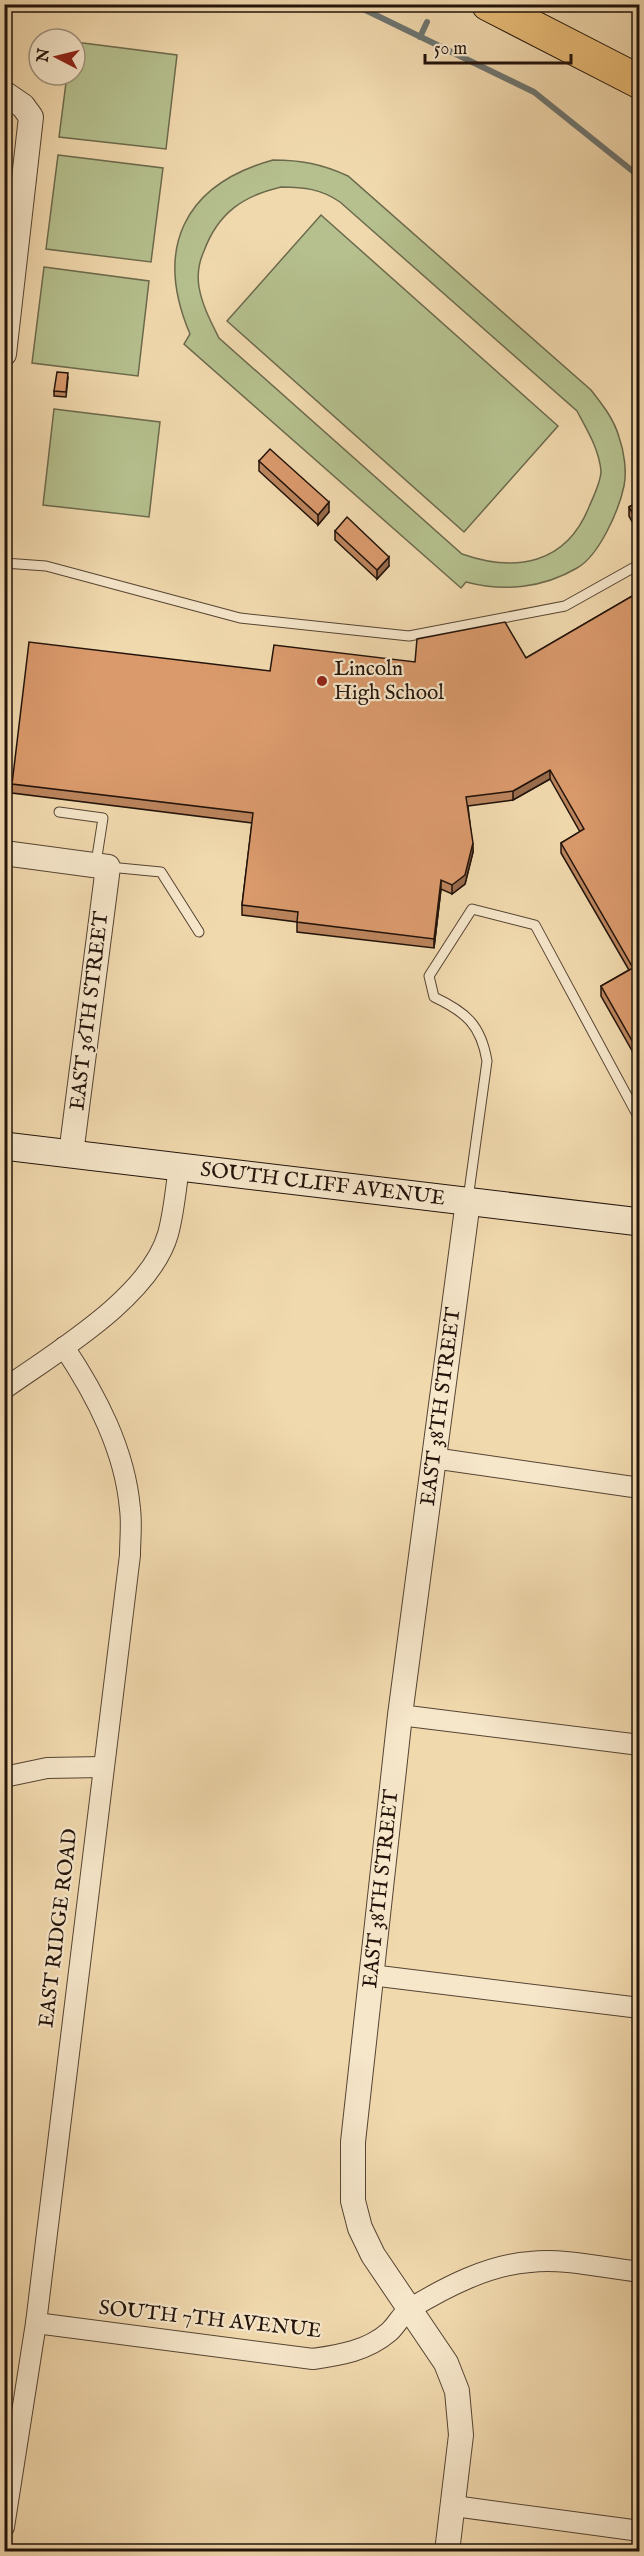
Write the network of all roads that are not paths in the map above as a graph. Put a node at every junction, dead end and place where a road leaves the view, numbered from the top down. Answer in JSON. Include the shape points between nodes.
{"nodes":[{"id":1,"x":488,"y":4,"type":"edge"},
{"id":2,"x":639,"y":82,"type":"edge"},
{"id":3,"x":4,"y":93,"type":"edge"},
{"id":4,"x":8,"y":291,"type":"edge"},
{"id":5,"x":4,"y":354,"type":"edge"},
{"id":6,"x":4,"y":563,"type":"edge"},
{"id":7,"x":639,"y":564,"type":"edge"},
{"id":8,"x":59,"y":812,"type":"dead end"},
{"id":9,"x":4,"y":853,"type":"edge"},
{"id":10,"x":102,"y":866,"type":"junction"},
{"id":11,"x":199,"y":932,"type":"dead end"},
{"id":12,"x":639,"y":1120,"type":"edge"},
{"id":13,"x":4,"y":1146,"type":"edge"},
{"id":14,"x":71,"y":1154,"type":"junction"},
{"id":15,"x":179,"y":1166,"type":"junction"},
{"id":16,"x":468,"y":1201,"type":"junction"},
{"id":17,"x":639,"y":1222,"type":"edge"},
{"id":18,"x":64,"y":1347,"type":"junction"},
{"id":19,"x":4,"y":1389,"type":"edge"},
{"id":20,"x":433,"y":1458,"type":"junction"},
{"id":21,"x":639,"y":1488,"type":"edge"},
{"id":22,"x":400,"y":1715,"type":"junction"},
{"id":23,"x":639,"y":1745,"type":"edge"},
{"id":24,"x":102,"y":1767,"type":"junction"},
{"id":25,"x":4,"y":1778,"type":"edge"},
{"id":26,"x":371,"y":1975,"type":"junction"},
{"id":27,"x":639,"y":2008,"type":"edge"},
{"id":28,"x":639,"y":2272,"type":"edge"},
{"id":29,"x":408,"y":2309,"type":"junction"},
{"id":30,"x":36,"y":2323,"type":"junction"},
{"id":31,"x":454,"y":2506,"type":"junction"},
{"id":32,"x":4,"y":2527,"type":"edge"},
{"id":33,"x":639,"y":2531,"type":"edge"},
{"id":34,"x":447,"y":2552,"type":"edge"}],
"edges":[{"from":1,"to":2,"type":"highway"},
{"from":3,"to":4,"type":"street","via":[[32,117]]},
{"from":4,"to":5,"type":"street"},
{"from":6,"to":7,"type":"lane","via":[[46,566],[240,618],[409,636],[566,606]]},
{"from":8,"to":10,"type":"lane","via":[[103,818]]},
{"from":9,"to":10,"type":"street"},
{"from":10,"to":11,"type":"lane","via":[[161,872]]},
{"from":10,"to":14,"type":"street","name":"EAST 36TH STREET"},
{"from":12,"to":16,"type":"lane","via":[[534,925],[472,909],[429,976],[434,997],[459,1009],[483,1039],[487,1061]]},
{"from":13,"to":14,"type":"main road","name":"SOUTH CLIFF AVENUE"},
{"from":14,"to":15,"type":"main road","name":"SOUTH CLIFF AVENUE"},
{"from":15,"to":16,"type":"main road","name":"SOUTH CLIFF AVENUE"},
{"from":15,"to":18,"type":"street","via":[[167,1235],[148,1273],[127,1297]]},
{"from":16,"to":17,"type":"main road","name":"SOUTH CLIFF AVENUE"},
{"from":16,"to":20,"type":"street","name":"EAST 38TH STREET"},
{"from":18,"to":19,"type":"street"},
{"from":18,"to":24,"type":"street","name":"EAST RIDGE ROAD","via":[[89,1384],[108,1425],[121,1461],[130,1508],[130,1555]]},
{"from":20,"to":21,"type":"street"},
{"from":20,"to":22,"type":"street","name":"EAST 38TH STREET"},
{"from":22,"to":23,"type":"street"},
{"from":22,"to":26,"type":"street","name":"EAST 38TH STREET"},
{"from":24,"to":25,"type":"street","via":[[47,1768]]},
{"from":24,"to":30,"type":"street","name":"EAST RIDGE ROAD"},
{"from":26,"to":27,"type":"street"},
{"from":26,"to":29,"type":"street","name":"EAST 38TH STREET","via":[[353,2142],[353,2201],[372,2254]]},
{"from":28,"to":29,"type":"street","name":"SOUTH 7TH AVENUE","via":[[530,2261],[471,2277]]},
{"from":29,"to":30,"type":"street","name":"SOUTH 7TH AVENUE","via":[[389,2332],[352,2354],[313,2360]]},
{"from":29,"to":31,"type":"street","name":"EAST 38TH STREET","via":[[446,2362],[457,2391],[461,2435]]},
{"from":30,"to":32,"type":"street","name":"EAST RIDGE ROAD"},
{"from":31,"to":33,"type":"street"},
{"from":31,"to":34,"type":"street","name":"EAST 38TH STREET"}]}
